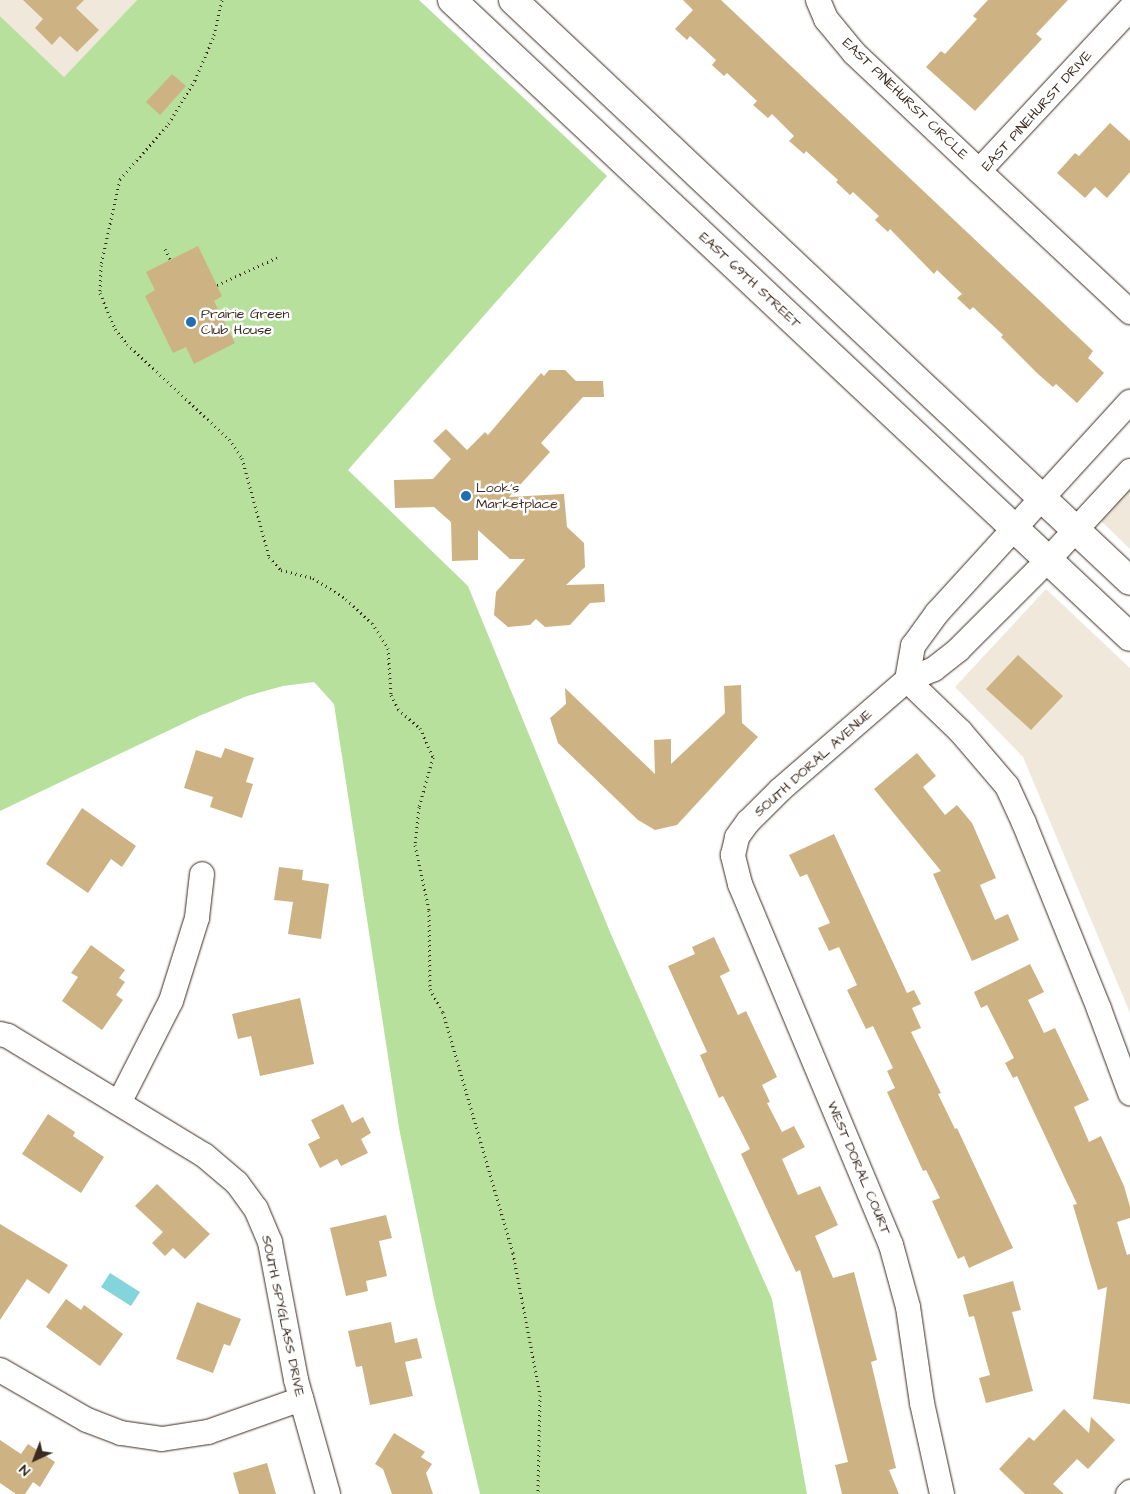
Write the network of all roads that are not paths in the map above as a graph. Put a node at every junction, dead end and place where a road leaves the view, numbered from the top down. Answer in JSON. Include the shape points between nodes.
{"nodes":[{"id":1,"x":452,"y":0,"type":"edge"},
{"id":2,"x":514,"y":0,"type":"edge"},
{"id":3,"x":818,"y":0,"type":"edge"},
{"id":4,"x":1130,"y":9,"type":"edge"},
{"id":5,"x":979,"y":171,"type":"junction"},
{"id":6,"x":1130,"y":312,"type":"edge"},
{"id":7,"x":1130,"y":402,"type":"edge"},
{"id":8,"x":1130,"y":471,"type":"edge"},
{"id":9,"x":1042,"y":498,"type":"junction"},
{"id":10,"x":1014,"y":528,"type":"junction"},
{"id":11,"x":1076,"y":530,"type":"junction"},
{"id":12,"x":1048,"y":560,"type":"junction"},
{"id":13,"x":1130,"y":581,"type":"edge"},
{"id":14,"x":1130,"y":636,"type":"edge"},
{"id":15,"x":907,"y":680,"type":"junction"},
{"id":16,"x":733,"y":855,"type":"joint"},
{"id":17,"x":202,"y":874,"type":"dead end"},
{"id":18,"x":0,"y":1034,"type":"edge"},
{"id":19,"x":1130,"y":1093,"type":"edge"},
{"id":20,"x":119,"y":1103,"type":"junction"},
{"id":21,"x":0,"y":1370,"type":"edge"},
{"id":22,"x":301,"y":1399,"type":"junction"},
{"id":23,"x":328,"y":1494,"type":"edge"},
{"id":24,"x":942,"y":1494,"type":"edge"}],
"edges":[{"from":1,"to":10,"type":"main road","name":"EAST 69TH STREET"},
{"from":2,"to":9,"type":"main road"},
{"from":3,"to":5,"type":"street","name":"EAST PINEHURST CIRCLE","via":[[826,20],[854,53]]},
{"from":4,"to":5,"type":"street","name":"EAST PINEHURST DRIVE"},
{"from":5,"to":6,"type":"street","name":"EAST PINEHURST DRIVE"},
{"from":7,"to":9,"type":"street"},
{"from":8,"to":11,"type":"street","name":"SOUTH DORAL AVENUE"},
{"from":9,"to":10,"type":"street"},
{"from":9,"to":11,"type":"main road"},
{"from":10,"to":12,"type":"main road","name":"EAST 69TH STREET"},
{"from":10,"to":15,"type":"street","via":[[937,613],[913,646]]},
{"from":11,"to":12,"type":"street","name":"SOUTH DORAL AVENUE"},
{"from":11,"to":13,"type":"main road"},
{"from":12,"to":14,"type":"main road","name":"EAST 69TH STREET"},
{"from":12,"to":15,"type":"street","name":"SOUTH DORAL AVENUE","via":[[958,650],[934,669]]},
{"from":15,"to":16,"type":"street","name":"SOUTH DORAL AVENUE","via":[[780,790],[748,822],[737,836]]},
{"from":15,"to":19,"type":"street","via":[[960,731],[1007,786]]},
{"from":16,"to":24,"type":"street","name":"WEST DORAL COURT","via":[[740,884],[891,1245],[908,1307],[922,1402]]},
{"from":17,"to":20,"type":"street","via":[[197,918],[172,1001]]},
{"from":18,"to":20,"type":"street","name":"SOUTH SPYGLASS DRIVE"},
{"from":20,"to":22,"type":"street","name":"SOUTH SPYGLASS DRIVE","via":[[204,1155],[237,1183],[256,1209],[270,1242]]},
{"from":21,"to":22,"type":"street","via":[[87,1420],[120,1433],[162,1439],[208,1432]]},
{"from":22,"to":23,"type":"street","name":"SOUTH SPYGLASS DRIVE"}]}
